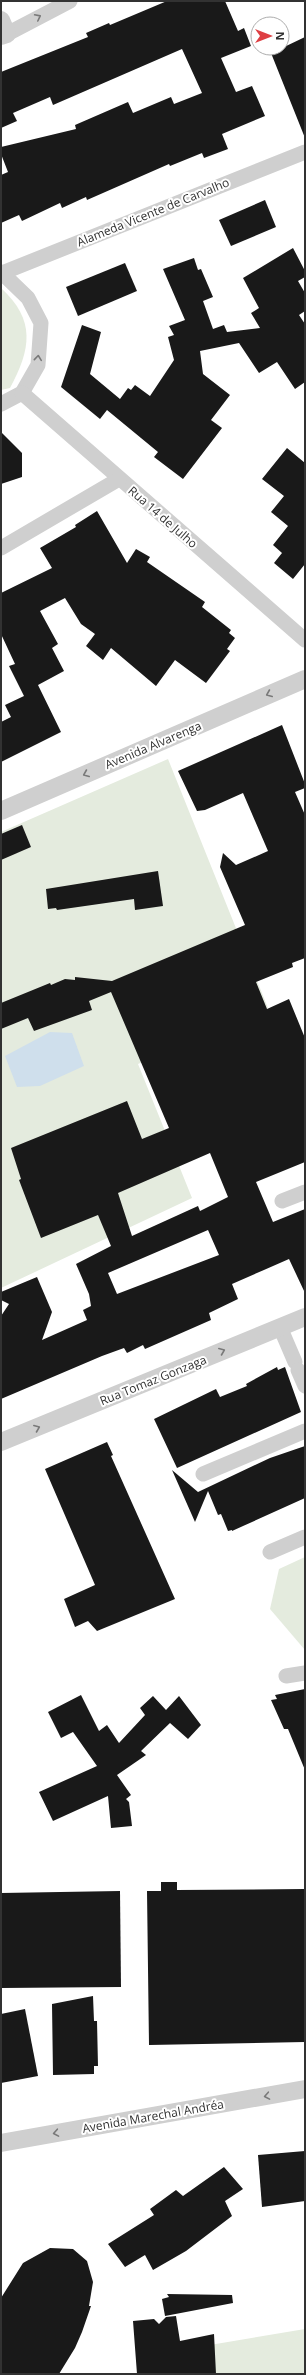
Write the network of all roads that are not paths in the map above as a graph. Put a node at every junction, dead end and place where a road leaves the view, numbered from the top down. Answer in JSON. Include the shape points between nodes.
{"nodes":[{"id":1,"x":70,"y":1,"type":"edge"},
{"id":2,"x":3,"y":30,"type":"edge"},
{"id":3,"x":305,"y":152,"type":"edge"},
{"id":4,"x":1,"y":272,"type":"edge"},
{"id":5,"x":22,"y":393,"type":"junction"},
{"id":6,"x":1,"y":404,"type":"edge"},
{"id":7,"x":119,"y":479,"type":"junction"},
{"id":8,"x":1,"y":548,"type":"edge"},
{"id":9,"x":305,"y":640,"type":"edge"},
{"id":10,"x":304,"y":681,"type":"edge"},
{"id":11,"x":1,"y":811,"type":"edge"},
{"id":12,"x":305,"y":1192,"type":"edge"},
{"id":13,"x":282,"y":1201,"type":"dead end"},
{"id":14,"x":305,"y":1317,"type":"edge"},
{"id":15,"x":280,"y":1327,"type":"junction"},
{"id":16,"x":305,"y":1386,"type":"edge"},
{"id":17,"x":305,"y":1430,"type":"edge"},
{"id":18,"x":1,"y":1442,"type":"edge"},
{"id":19,"x":203,"y":1474,"type":"dead end"},
{"id":20,"x":305,"y":1537,"type":"edge"},
{"id":21,"x":270,"y":1552,"type":"dead end"},
{"id":22,"x":305,"y":1673,"type":"edge"},
{"id":23,"x":286,"y":1676,"type":"dead end"},
{"id":24,"x":305,"y":2089,"type":"edge"},
{"id":25,"x":1,"y":2143,"type":"edge"}],
"edges":[{"from":2,"to":1,"type":"street","one_way":true},
{"from":3,"to":4,"type":"street","name":"Alameda Vicente de Carvalho"},
{"from":5,"to":4,"type":"street","one_way":true,"via":[[38,365],[41,323],[28,298]]},
{"from":5,"to":6,"type":"street"},
{"from":5,"to":7,"type":"street","name":"Rua 14 de Julho"},
{"from":7,"to":8,"type":"street"},
{"from":7,"to":9,"type":"street","name":"Rua 14 de Julho"},
{"from":10,"to":11,"type":"street","name":"Avenida Alvarenga","one_way":true},
{"from":12,"to":13,"type":"street"},
{"from":14,"to":15,"type":"street","name":"Rua Tomaz Gonzaga"},
{"from":15,"to":16,"type":"street"},
{"from":18,"to":15,"type":"street","name":"Rua Tomaz Gonzaga","one_way":true},
{"from":17,"to":19,"type":"street"},
{"from":20,"to":21,"type":"street"},
{"from":22,"to":23,"type":"street"},
{"from":24,"to":25,"type":"street","name":"Avenida Marechal Andréa","one_way":true}]}
